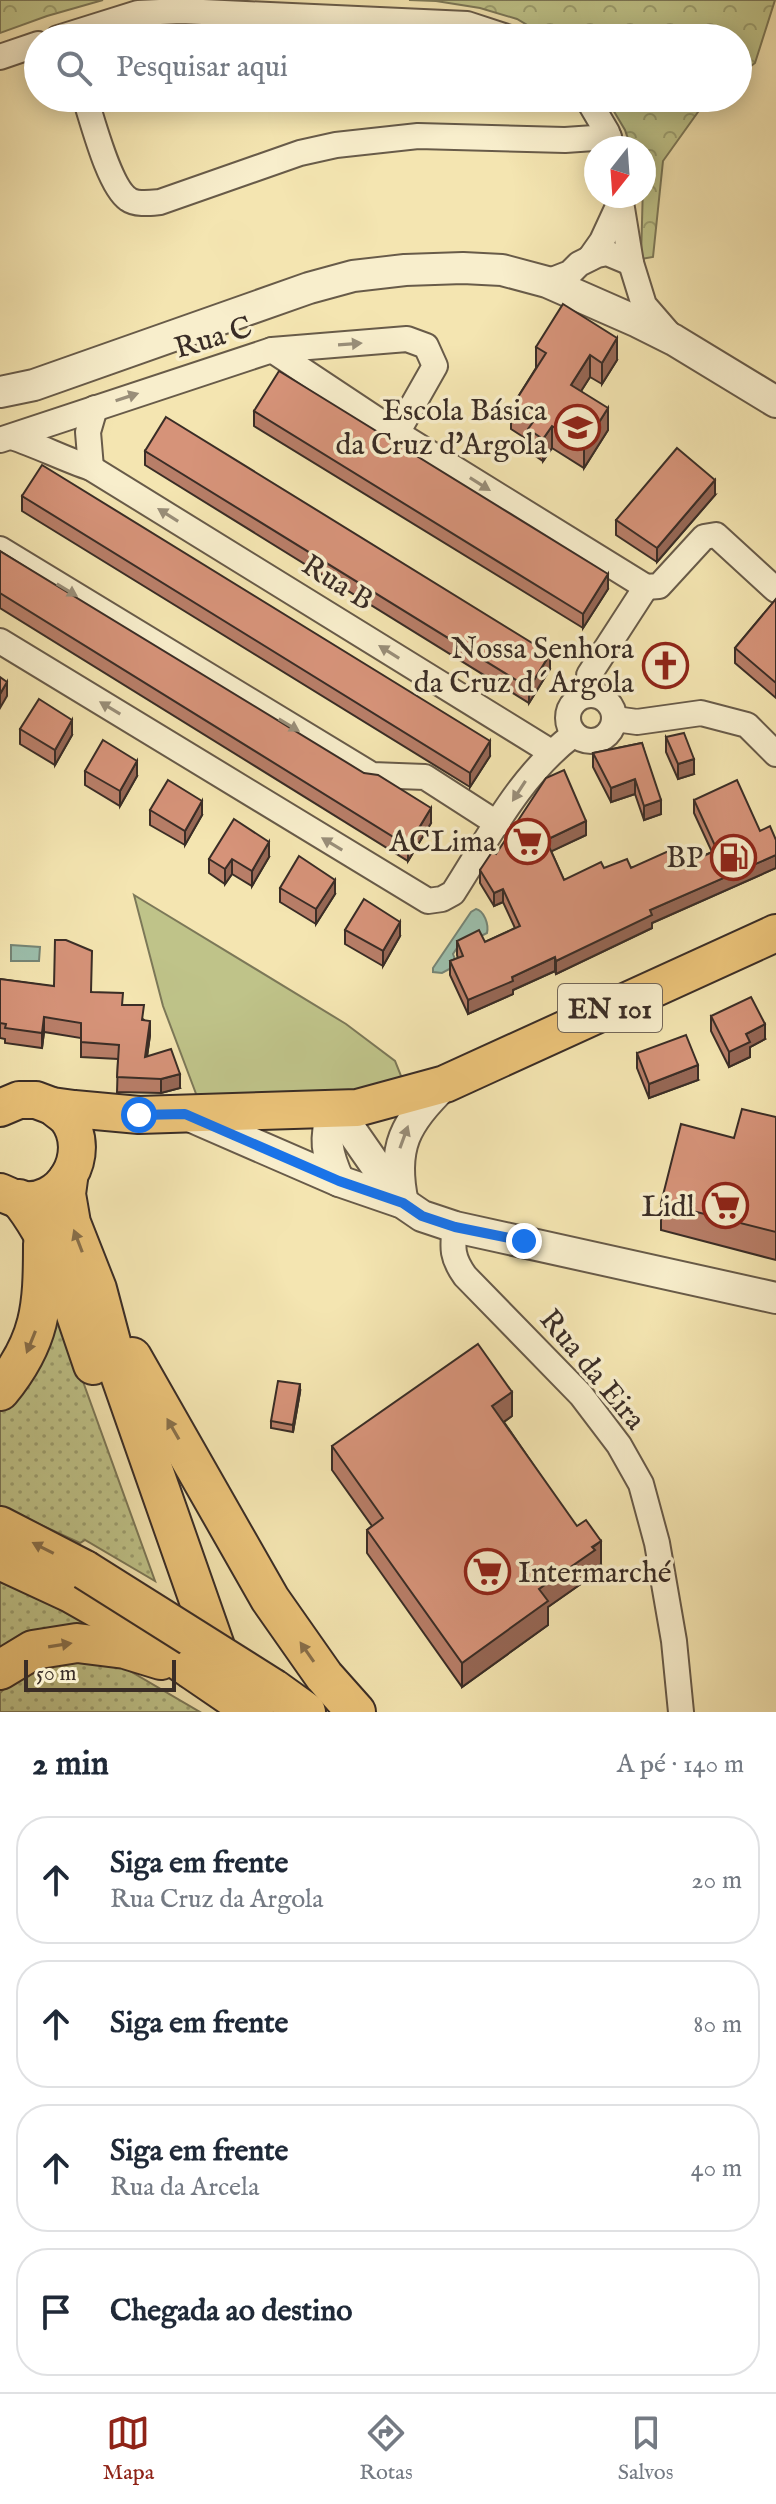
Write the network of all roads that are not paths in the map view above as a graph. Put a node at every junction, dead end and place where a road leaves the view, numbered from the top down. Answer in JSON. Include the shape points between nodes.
{"nodes":[{"id":1,"x":104,"y":24,"type":"edge"},
{"id":2,"x":467,"y":24,"type":"edge"},
{"id":3,"x":24,"y":49,"type":"edge"},
{"id":4,"x":0,"y":57,"type":"edge"},
{"id":5,"x":90,"y":112,"type":"edge"},
{"id":6,"x":594,"y":112,"type":"edge"},
{"id":7,"x":607,"y":136,"type":"edge"},
{"id":8,"x":584,"y":141,"type":"edge"},
{"id":9,"x":616,"y":208,"type":"edge"},
{"id":10,"x":622,"y":208,"type":"edge"},
{"id":11,"x":590,"y":258,"type":"junction"},
{"id":12,"x":631,"y":263,"type":"junction"},
{"id":13,"x":563,"y":282,"type":"junction"},
{"id":14,"x":638,"y":288,"type":"junction"},
{"id":15,"x":611,"y":309,"type":"junction"},
{"id":16,"x":674,"y":340,"type":"junction"},
{"id":17,"x":272,"y":350,"type":"junction"},
{"id":18,"x":0,"y":392,"type":"edge"},
{"id":19,"x":776,"y":402,"type":"edge"},
{"id":20,"x":95,"y":408,"type":"junction"},
{"id":21,"x":397,"y":433,"type":"junction"},
{"id":22,"x":6,"y":439,"type":"edge"},
{"id":23,"x":91,"y":468,"type":"junction"},
{"id":24,"x":0,"y":549,"type":"edge"},
{"id":25,"x":646,"y":587,"type":"junction"},
{"id":26,"x":776,"y":590,"type":"edge"},
{"id":27,"x":0,"y":641,"type":"edge"},
{"id":28,"x":591,"y":694,"type":"junction"},
{"id":29,"x":615,"y":719,"type":"junction"},
{"id":30,"x":573,"y":735,"type":"junction"},
{"id":31,"x":551,"y":752,"type":"junction"},
{"id":32,"x":776,"y":754,"type":"edge"},
{"id":33,"x":498,"y":824,"type":"junction"},
{"id":34,"x":776,"y":933,"type":"edge"},
{"id":35,"x":445,"y":1084,"type":"junction"},
{"id":36,"x":52,"y":1106,"type":"junction"},
{"id":37,"x":1,"y":1107,"type":"edge"},
{"id":38,"x":333,"y":1109,"type":"junction"},
{"id":39,"x":185,"y":1114,"type":"junction"},
{"id":40,"x":139,"y":1115,"type":"junction"},
{"id":41,"x":73,"y":1168,"type":"junction"},
{"id":42,"x":339,"y":1181,"type":"junction"},
{"id":43,"x":10,"y":1196,"type":"edge"},
{"id":44,"x":403,"y":1203,"type":"junction"},
{"id":45,"x":455,"y":1227,"type":"junction"},
{"id":46,"x":43,"y":1238,"type":"junction"},
{"id":47,"x":97,"y":1289,"type":"junction"},
{"id":48,"x":776,"y":1298,"type":"edge"},
{"id":49,"x":0,"y":1391,"type":"edge"},
{"id":50,"x":0,"y":1526,"type":"edge"},
{"id":51,"x":0,"y":1560,"type":"edge"},
{"id":52,"x":127,"y":1638,"type":"junction"},
{"id":53,"x":0,"y":1670,"type":"edge"},
{"id":54,"x":264,"y":1701,"type":"edge"},
{"id":55,"x":213,"y":1712,"type":"edge"},
{"id":56,"x":238,"y":1712,"type":"edge"},
{"id":57,"x":306,"y":1712,"type":"edge"},
{"id":58,"x":356,"y":1712,"type":"edge"},
{"id":59,"x":681,"y":1712,"type":"edge"}],
"edges":[{"from":1,"to":2,"type":"street","via":[[138,13],[181,11]]},
{"from":3,"to":4,"type":"street"},
{"from":5,"to":8,"type":"street","via":[[116,186],[129,200],[145,204],[300,153],[363,141],[418,136]]},
{"from":6,"to":7,"type":"street"},
{"from":9,"to":11,"type":"street"},
{"from":10,"to":12,"type":"street"},
{"from":11,"to":12,"type":"street","via":[[607,253]]},
{"from":11,"to":13,"type":"street"},
{"from":12,"to":14,"type":"street"},
{"from":13,"to":15,"type":"street"},
{"from":13,"to":18,"type":"street","via":[[463,268],[353,276]]},
{"from":14,"to":15,"type":"street","via":[[630,300]]},
{"from":14,"to":16,"type":"street","via":[[644,305]]},
{"from":15,"to":16,"type":"street"},
{"from":16,"to":19,"type":"street"},
{"from":20,"to":17,"type":"street","name":"Rua C","one_way":true},
{"from":17,"to":21,"type":"street","name":"Rua C"},
{"from":17,"to":21,"type":"street","one_way":true,"via":[[407,339],[426,346],[435,366]]},
{"from":20,"to":22,"type":"street","name":"Rua C"},
{"from":20,"to":23,"type":"street","via":[[88,432]]},
{"from":21,"to":25,"type":"street","name":"Rua C","one_way":true},
{"from":22,"to":23,"type":"street","name":"Rua B","via":[[41,446]]},
{"from":31,"to":23,"type":"street","name":"Rua B","one_way":true},
{"from":24,"to":33,"type":"street","one_way":true,"via":[[372,775],[425,777]]},
{"from":25,"to":26,"type":"street","via":[[659,586],[704,537],[716,535]]},
{"from":25,"to":28,"type":"street","via":[[589,675]]},
{"from":33,"to":27,"type":"street","one_way":true,"via":[[453,893],[428,901]]},
{"from":28,"to":29,"type":"street","via":[[608,702]]},
{"from":28,"to":30,"type":"street","via":[[574,701],[567,718]]},
{"from":29,"to":30,"type":"street","via":[[607,736],[590,742]]},
{"from":29,"to":32,"type":"street","via":[[637,722],[701,713],[747,725]]},
{"from":30,"to":31,"type":"street"},
{"from":31,"to":33,"type":"street","one_way":true},
{"from":34,"to":35,"type":"main road","number":"EN 101"},
{"from":35,"to":38,"type":"main road","number":"EN 101","via":[[357,1108]]},
{"from":44,"to":35,"type":"street","one_way":true,"via":[[399,1151],[408,1126]]},
{"from":36,"to":37,"type":"main road","number":"EN 101","via":[[19,1100]]},
{"from":36,"to":40,"type":"main road","number":"EN 101"},
{"from":36,"to":41,"type":"main road","via":[[76,1136]]},
{"from":38,"to":39,"type":"main road","number":"EN 101"},
{"from":38,"to":42,"type":"street","via":[[326,1134]]},
{"from":38,"to":44,"type":"street"},
{"from":39,"to":40,"type":"main road","number":"EN 101"},
{"from":39,"to":42,"type":"street"},
{"from":40,"to":41,"type":"main road","number":"EN 101","via":[[99,1137]]},
{"from":41,"to":43,"type":"main road","number":"EN 101","via":[[59,1189],[47,1196]]},
{"from":47,"to":41,"type":"highway","one_way":true,"via":[[71,1223],[66,1194]]},
{"from":42,"to":44,"type":"street"},
{"from":43,"to":46,"type":"highway","via":[[31,1212]]},
{"from":44,"to":45,"type":"street"},
{"from":45,"to":48,"type":"street"},
{"from":45,"to":59,"type":"street","name":"Rua da Eira","via":[[456,1263],[465,1276],[581,1395],[641,1484],[657,1543]]},
{"from":46,"to":49,"type":"highway","one_way":true,"via":[[41,1307],[33,1342]]},
{"from":46,"to":55,"type":"highway","via":[[55,1253]]},
{"from":47,"to":56,"type":"highway","via":[[119,1372]]},
{"from":58,"to":47,"type":"highway","one_way":true,"via":[[270,1599]]},
{"from":54,"to":50,"type":"highway","one_way":true,"bridge":true,"via":[[85,1570]]},
{"from":51,"to":52,"type":"highway","via":[[71,1593]]},
{"from":53,"to":52,"type":"highway","one_way":true,"via":[[33,1650]]},
{"from":52,"to":54,"type":"highway","bridge":true},
{"from":54,"to":57,"type":"highway"}]}
